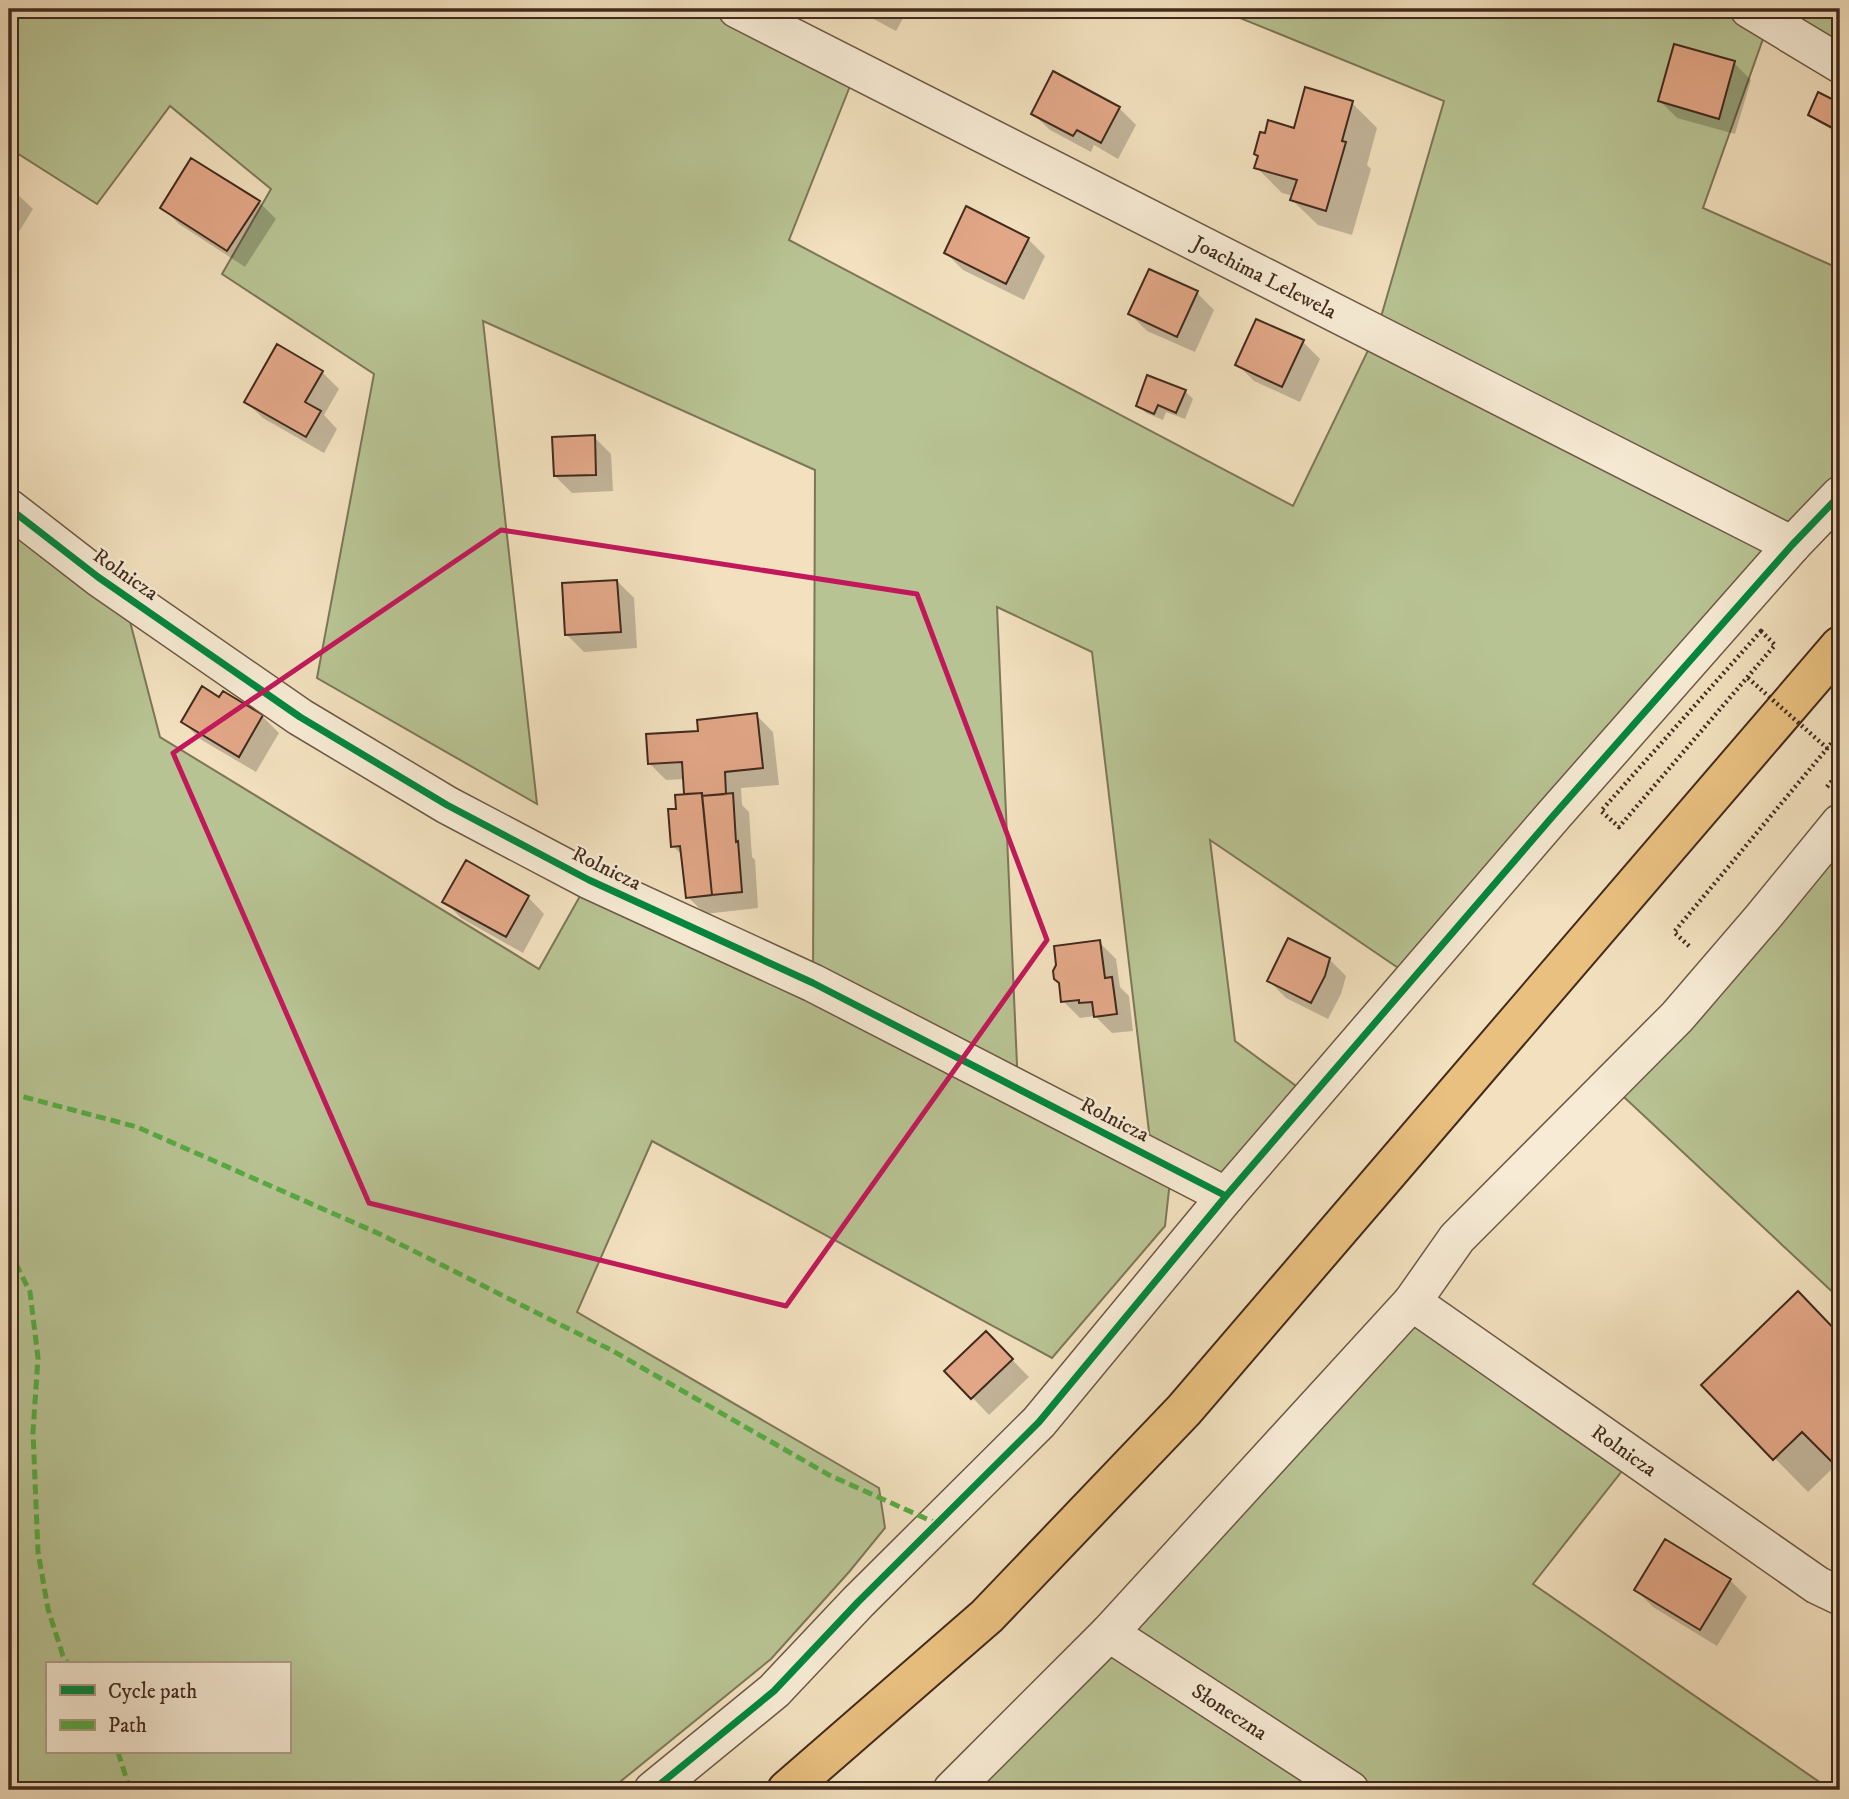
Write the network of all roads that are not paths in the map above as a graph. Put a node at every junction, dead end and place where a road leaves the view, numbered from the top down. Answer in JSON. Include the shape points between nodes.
{"nodes":[{"id":1,"x":737,"y":9,"type":"edge"},
{"id":2,"x":1749,"y":9,"type":"edge"},
{"id":3,"x":1840,"y":64,"type":"edge"},
{"id":4,"x":1840,"y":495,"type":"edge"},
{"id":5,"x":9,"y":508,"type":"edge"},
{"id":6,"x":1792,"y":545,"type":"junction"},
{"id":7,"x":1840,"y":646,"type":"edge"},
{"id":8,"x":1832,"y":807,"type":"edge"},
{"id":9,"x":1226,"y":1196,"type":"junction"},
{"id":10,"x":1412,"y":1302,"type":"junction"},
{"id":11,"x":1840,"y":1596,"type":"edge"},
{"id":12,"x":1109,"y":1633,"type":"junction"},
{"id":13,"x":653,"y":1790,"type":"edge"},
{"id":14,"x":787,"y":1790,"type":"edge"},
{"id":15,"x":952,"y":1790,"type":"edge"},
{"id":16,"x":1350,"y":1790,"type":"edge"}],
"edges":[{"from":1,"to":6,"type":"street","name":"Joachima Lelewela"},
{"from":2,"to":3,"type":"street"},
{"from":4,"to":6,"type":"street"},
{"from":5,"to":9,"type":"street","name":"Rolnicza","via":[[97,577],[300,716],[447,805],[589,880],[813,983]]},
{"from":6,"to":9,"type":"street"},
{"from":7,"to":14,"type":"highway","via":[[1184,1410],[987,1616]]},
{"from":8,"to":10,"type":"street","via":[[1763,917],[1677,1017],[1457,1238]]},
{"from":9,"to":13,"type":"street","via":[[1039,1422],[774,1692]]},
{"from":10,"to":11,"type":"street","name":"Rolnicza","via":[[1807,1578]]},
{"from":10,"to":12,"type":"street"},
{"from":12,"to":15,"type":"street"},
{"from":12,"to":16,"type":"street","name":"Słoneczna"}]}
